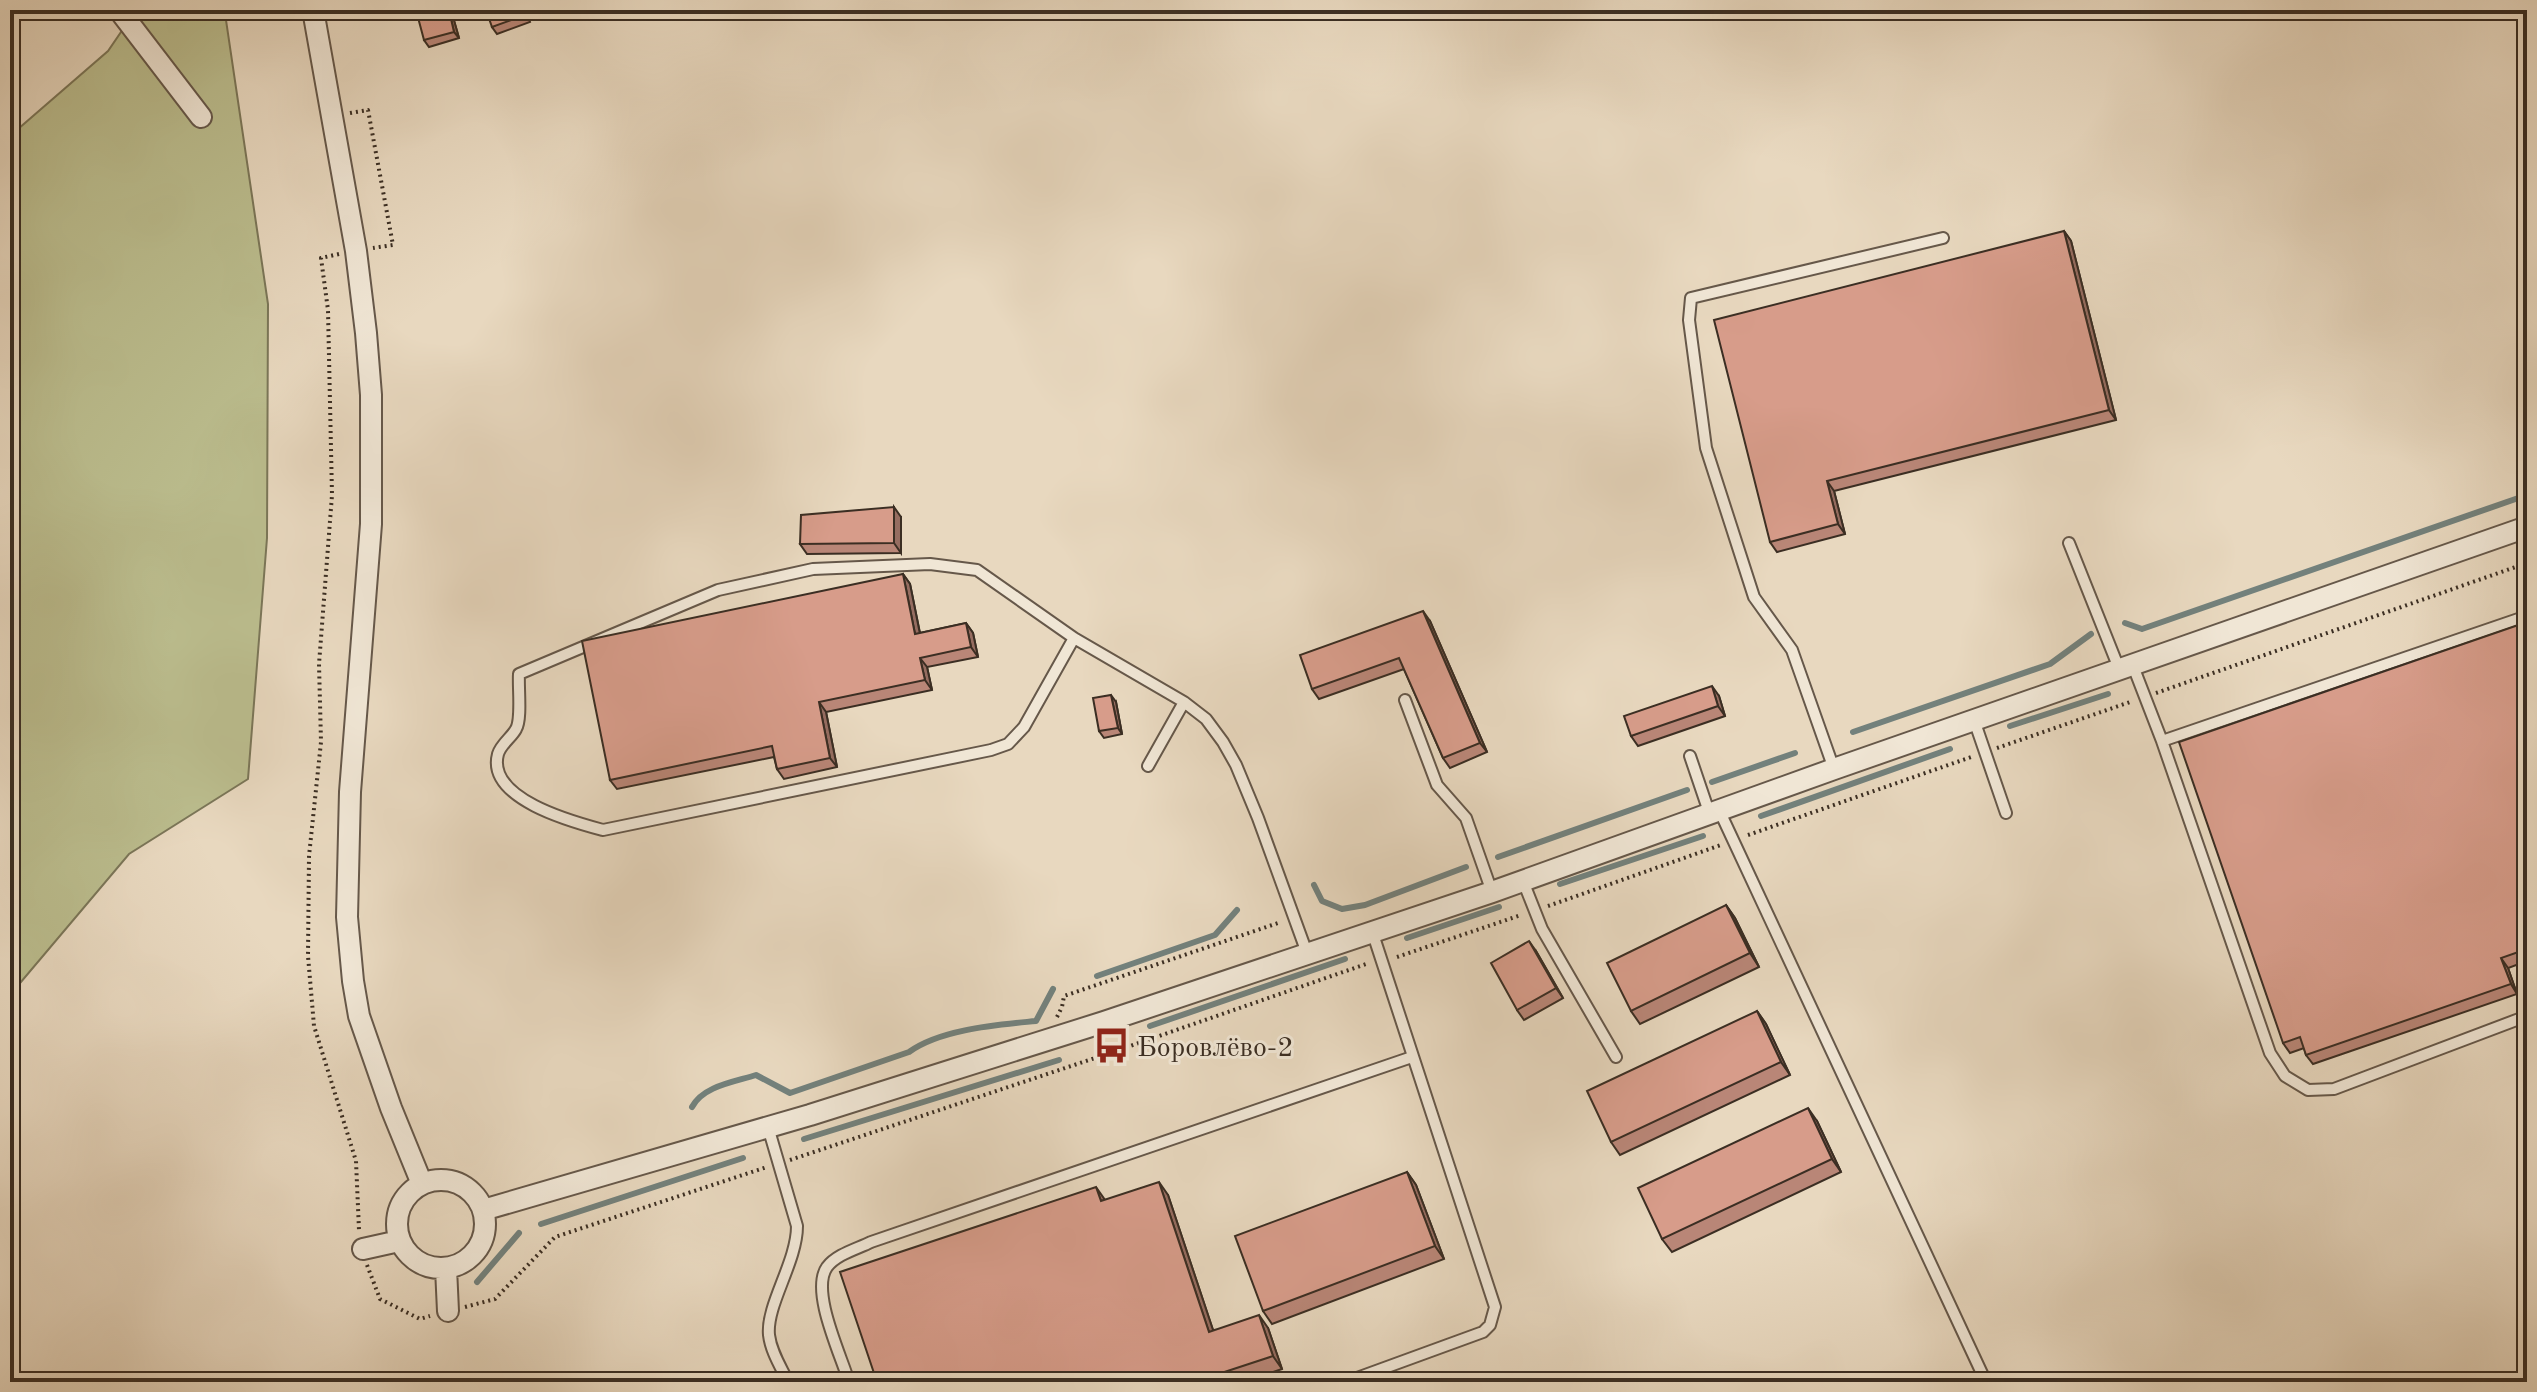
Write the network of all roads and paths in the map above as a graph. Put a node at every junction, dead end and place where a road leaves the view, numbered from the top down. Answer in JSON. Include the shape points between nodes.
{"nodes":[{"id":1,"x":119,"y":10,"type":"edge"},
{"id":2,"x":313,"y":10,"type":"edge"},
{"id":3,"x":346,"y":114,"type":"dead end"},
{"id":4,"x":201,"y":117,"type":"dead end"},
{"id":5,"x":1943,"y":238,"type":"dead end"},
{"id":6,"x":366,"y":249,"type":"dead end"},
{"id":7,"x":346,"y":253,"type":"dead end"},
{"id":8,"x":2527,"y":527,"type":"edge"},
{"id":9,"x":2069,"y":543,"type":"dead end"},
{"id":10,"x":2527,"y":563,"type":"edge"},
{"id":11,"x":2527,"y":616,"type":"edge"},
{"id":12,"x":1074,"y":638,"type":"junction"},
{"id":13,"x":2126,"y":668,"type":"junction"},
{"id":14,"x":2145,"y":697,"type":"junction"},
{"id":15,"x":1405,"y":700,"type":"dead end"},
{"id":16,"x":1184,"y":702,"type":"junction"},
{"id":17,"x":1974,"y":720,"type":"junction"},
{"id":18,"x":2162,"y":741,"type":"junction"},
{"id":19,"x":1985,"y":752,"type":"junction"},
{"id":20,"x":1690,"y":756,"type":"dead end"},
{"id":21,"x":1148,"y":766,"type":"dead end"},
{"id":22,"x":1834,"y":769,"type":"junction"},
{"id":23,"x":1715,"y":813,"type":"junction"},
{"id":24,"x":2006,"y":813,"type":"dead end"},
{"id":25,"x":1734,"y":840,"type":"junction"},
{"id":26,"x":1523,"y":881,"type":"junction"},
{"id":27,"x":1492,"y":892,"type":"junction"},
{"id":28,"x":1535,"y":911,"type":"junction"},
{"id":29,"x":1295,"y":918,"type":"junction"},
{"id":30,"x":1372,"y":931,"type":"junction"},
{"id":31,"x":1307,"y":953,"type":"junction"},
{"id":32,"x":1381,"y":959,"type":"junction"},
{"id":33,"x":2527,"y":1016,"type":"edge"},
{"id":34,"x":1054,"y":1021,"type":"dead end"},
{"id":35,"x":1099,"y":1047,"type":"dead end"},
{"id":36,"x":1102,"y":1056,"type":"junction"},
{"id":37,"x":1412,"y":1057,"type":"junction"},
{"id":38,"x":1616,"y":1057,"type":"dead end"},
{"id":39,"x":768,"y":1127,"type":"junction"},
{"id":40,"x":779,"y":1163,"type":"junction"},
{"id":41,"x":422,"y":1184,"type":"junction"},
{"id":42,"x":483,"y":1210,"type":"junction"},
{"id":43,"x":399,"y":1241,"type":"junction"},
{"id":44,"x":363,"y":1249,"type":"junction"},
{"id":45,"x":446,"y":1268,"type":"junction"},
{"id":46,"x":448,"y":1311,"type":"junction"},
{"id":47,"x":788,"y":1382,"type":"edge"},
{"id":48,"x":849,"y":1382,"type":"edge"},
{"id":49,"x":1346,"y":1382,"type":"edge"},
{"id":50,"x":1986,"y":1382,"type":"edge"}],
"edges":[{"from":1,"to":4,"type":"street"},
{"from":2,"to":41,"type":"street","via":[[356,251],[371,395],[371,524],[350,792],[347,917],[359,1016]]},
{"from":3,"to":6,"type":"path","via":[[368,110],[393,245]]},
{"from":5,"to":22,"type":"lane","via":[[1691,298],[1689,320],[1706,448],[1754,597],[1792,650]]},
{"from":7,"to":44,"type":"path","via":[[321,258],[328,310],[332,495],[319,664],[321,742],[309,856],[308,956],[314,1026],[356,1161]]},
{"from":8,"to":13,"type":"street"},
{"from":9,"to":13,"type":"lane"},
{"from":10,"to":14,"type":"path"},
{"from":11,"to":18,"type":"lane"},
{"from":12,"to":12,"type":"lane","via":[[977,570],[930,564],[813,569],[718,590],[519,674],[518,726],[498,752],[498,767],[516,796],[569,822],[603,830],[991,750],[1008,744],[1024,727]]},
{"from":12,"to":16,"type":"lane"},
{"from":13,"to":14,"type":"lane"},
{"from":13,"to":17,"type":"street"},
{"from":14,"to":18,"type":"lane"},
{"from":14,"to":19,"type":"path"},
{"from":15,"to":27,"type":"lane","via":[[1437,785],[1466,818]]},
{"from":16,"to":21,"type":"lane"},
{"from":16,"to":29,"type":"lane","via":[[1206,719],[1236,765]]},
{"from":17,"to":19,"type":"lane"},
{"from":17,"to":22,"type":"street"},
{"from":18,"to":33,"type":"lane","via":[[2270,1053],[2285,1076],[2308,1090],[2334,1089]]},
{"from":19,"to":24,"type":"lane"},
{"from":19,"to":25,"type":"path"},
{"from":20,"to":23,"type":"lane"},
{"from":22,"to":23,"type":"street"},
{"from":23,"to":25,"type":"lane"},
{"from":23,"to":26,"type":"street"},
{"from":25,"to":28,"type":"path"},
{"from":25,"to":50,"type":"lane"},
{"from":26,"to":27,"type":"street"},
{"from":26,"to":28,"type":"lane"},
{"from":27,"to":30,"type":"street"},
{"from":28,"to":32,"type":"path"},
{"from":28,"to":38,"type":"lane"},
{"from":29,"to":31,"type":"lane"},
{"from":29,"to":34,"type":"path","via":[[1064,996]]},
{"from":30,"to":31,"type":"street"},
{"from":30,"to":32,"type":"lane"},
{"from":31,"to":39,"type":"street"},
{"from":32,"to":36,"type":"path"},
{"from":32,"to":37,"type":"lane"},
{"from":35,"to":36,"type":"path"},
{"from":36,"to":40,"type":"path"},
{"from":37,"to":48,"type":"lane","via":[[840,1256],[828,1266],[821,1295]]},
{"from":37,"to":49,"type":"lane","via":[[1489,1282],[1494,1317],[1483,1332]]},
{"from":39,"to":40,"type":"lane"},
{"from":39,"to":42,"type":"street"},
{"from":40,"to":46,"type":"path","via":[[555,1237],[495,1299]]},
{"from":40,"to":47,"type":"lane","via":[[797,1242],[769,1324],[772,1349]]},
{"from":41,"to":42,"type":"street","via":[[455,1181],[477,1198]]},
{"from":41,"to":43,"type":"street","via":[[405,1197],[398,1211]]},
{"from":42,"to":45,"type":"street","via":[[486,1224],[476,1252]]},
{"from":43,"to":44,"type":"street"},
{"from":43,"to":45,"type":"street","via":[[420,1263]]},
{"from":44,"to":46,"type":"path","via":[[380,1299],[420,1319]]},
{"from":45,"to":46,"type":"street"}]}
